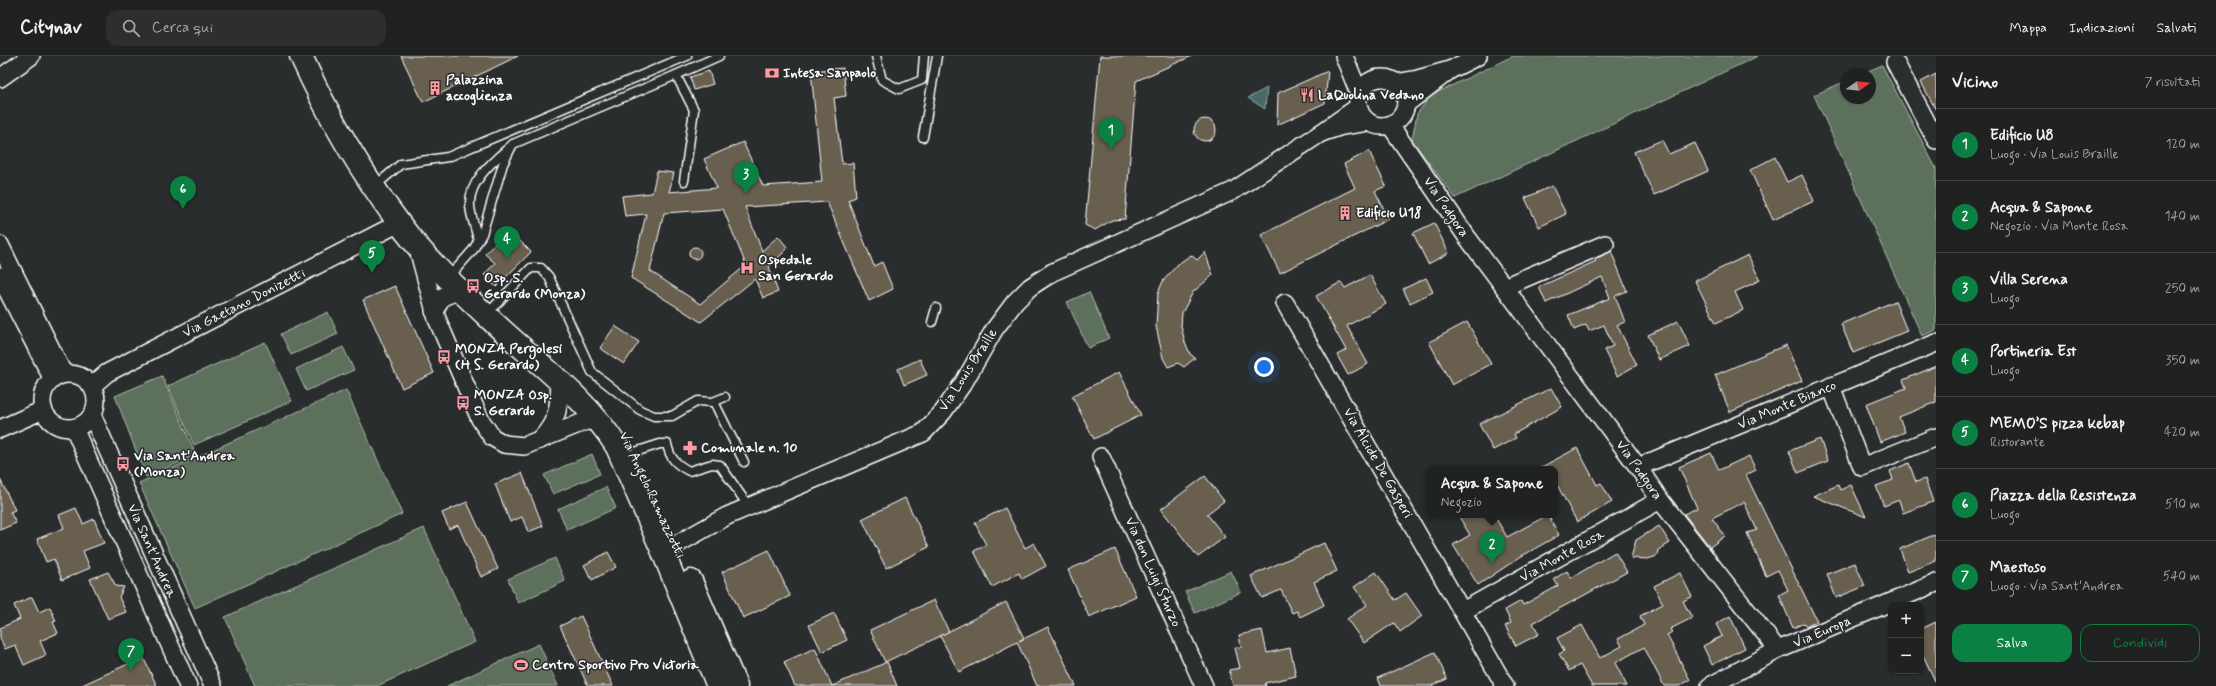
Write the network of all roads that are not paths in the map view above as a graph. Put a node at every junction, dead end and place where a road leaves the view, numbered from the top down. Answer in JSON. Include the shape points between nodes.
{"nodes":[{"id":1,"x":31,"y":56,"type":"edge"},
{"id":2,"x":301,"y":56,"type":"edge"},
{"id":3,"x":687,"y":56,"type":"edge"},
{"id":4,"x":719,"y":56,"type":"edge"},
{"id":5,"x":876,"y":56,"type":"edge"},
{"id":6,"x":924,"y":56,"type":"edge"},
{"id":7,"x":937,"y":56,"type":"edge"},
{"id":8,"x":1344,"y":56,"type":"edge"},
{"id":9,"x":1478,"y":56,"type":"edge"},
{"id":10,"x":1895,"y":62,"type":"dead end"},
{"id":11,"x":1450,"y":70,"type":"junction"},
{"id":12,"x":676,"y":75,"type":"junction"},
{"id":13,"x":0,"y":78,"type":"edge"},
{"id":14,"x":1395,"y":82,"type":"junction"},
{"id":15,"x":1359,"y":100,"type":"junction"},
{"id":16,"x":1406,"y":104,"type":"junction"},
{"id":17,"x":1368,"y":122,"type":"junction"},
{"id":18,"x":1390,"y":125,"type":"junction"},
{"id":19,"x":1321,"y":133,"type":"junction"},
{"id":20,"x":923,"y":137,"type":"dead end"},
{"id":21,"x":1936,"y":140,"type":"edge"},
{"id":22,"x":513,"y":144,"type":"junction"},
{"id":23,"x":684,"y":181,"type":"dead end"},
{"id":24,"x":375,"y":186,"type":"junction"},
{"id":25,"x":399,"y":223,"type":"junction"},
{"id":26,"x":478,"y":240,"type":"junction"},
{"id":27,"x":1605,"y":244,"type":"dead end"},
{"id":28,"x":0,"y":245,"type":"edge"},
{"id":29,"x":417,"y":245,"type":"junction"},
{"id":30,"x":0,"y":276,"type":"edge"},
{"id":31,"x":454,"y":284,"type":"junction"},
{"id":32,"x":1504,"y":287,"type":"junction"},
{"id":33,"x":1285,"y":303,"type":"dead end"},
{"id":34,"x":936,"y":308,"type":"dead end"},
{"id":35,"x":434,"y":311,"type":"junction"},
{"id":36,"x":486,"y":315,"type":"junction"},
{"id":37,"x":932,"y":322,"type":"dead end"},
{"id":38,"x":1936,"y":343,"type":"edge"},
{"id":39,"x":57,"y":376,"type":"junction"},
{"id":40,"x":560,"y":382,"type":"junction"},
{"id":41,"x":92,"y":386,"type":"junction"},
{"id":42,"x":1830,"y":386,"type":"junction"},
{"id":43,"x":725,"y":397,"type":"dead end"},
{"id":44,"x":714,"y":402,"type":"junction"},
{"id":45,"x":43,"y":410,"type":"junction"},
{"id":46,"x":92,"y":415,"type":"junction"},
{"id":47,"x":599,"y":422,"type":"junction"},
{"id":48,"x":74,"y":428,"type":"junction"},
{"id":49,"x":0,"y":429,"type":"edge"},
{"id":50,"x":1936,"y":437,"type":"edge"},
{"id":51,"x":537,"y":443,"type":"junction"},
{"id":52,"x":635,"y":452,"type":"junction"},
{"id":53,"x":1101,"y":457,"type":"dead end"},
{"id":54,"x":744,"y":462,"type":"dead end"},
{"id":55,"x":1638,"y":467,"type":"junction"},
{"id":56,"x":1660,"y":500,"type":"junction"},
{"id":57,"x":749,"y":506,"type":"junction"},
{"id":58,"x":669,"y":549,"type":"junction"},
{"id":59,"x":1936,"y":583,"type":"edge"},
{"id":60,"x":1463,"y":611,"type":"junction"},
{"id":61,"x":1778,"y":650,"type":"junction"},
{"id":62,"x":188,"y":686,"type":"edge"},
{"id":63,"x":213,"y":686,"type":"edge"},
{"id":64,"x":718,"y":686,"type":"edge"},
{"id":65,"x":736,"y":686,"type":"edge"},
{"id":66,"x":1204,"y":686,"type":"edge"},
{"id":67,"x":1505,"y":686,"type":"edge"},
{"id":68,"x":1710,"y":686,"type":"edge"}],
"edges":[{"from":1,"to":13,"type":"street"},
{"from":2,"to":24,"type":"street","via":[[336,124]]},
{"from":3,"to":24,"type":"lane","via":[[448,157],[401,164]]},
{"from":4,"to":12,"type":"lane"},
{"from":5,"to":6,"type":"lane","via":[[882,80],[899,89],[922,80]]},
{"from":7,"to":20,"type":"lane"},
{"from":8,"to":15,"type":"street"},
{"from":9,"to":11,"type":"street"},
{"from":10,"to":21,"type":"street"},
{"from":11,"to":14,"type":"street"},
{"from":11,"to":16,"type":"street"},
{"from":12,"to":22,"type":"lane"},
{"from":12,"to":23,"type":"lane","via":[[694,110]]},
{"from":14,"to":15,"type":"street","via":[[1372,80],[1364,86]]},
{"from":14,"to":16,"type":"street","via":[[1405,96]]},
{"from":15,"to":17,"type":"street"},
{"from":15,"to":19,"type":"street"},
{"from":16,"to":18,"type":"street","via":[[1403,113]]},
{"from":17,"to":18,"type":"street","via":[[1380,126]]},
{"from":17,"to":19,"type":"street","via":[[1342,126]]},
{"from":18,"to":32,"type":"street","name":"Via Podgora"},
{"from":19,"to":57,"type":"street","name":"Via Louis Braille","via":[[1233,191],[1053,272],[1030,287],[994,330],[943,412],[923,433]]},
{"from":22,"to":26,"type":"lane","via":[[503,164],[487,221]]},
{"from":22,"to":26,"type":"lane","via":[[491,163],[473,190],[470,206]]},
{"from":24,"to":25,"type":"street"},
{"from":25,"to":29,"type":"street"},
{"from":25,"to":41,"type":"street","name":"Via Gaetano Donizetti","via":[[107,373]]},
{"from":26,"to":31,"type":"lane"},
{"from":27,"to":32,"type":"street"},
{"from":28,"to":39,"type":"street"},
{"from":29,"to":31,"type":"street"},
{"from":29,"to":35,"type":"street"},
{"from":30,"to":39,"type":"street","via":[[50,374]]},
{"from":31,"to":35,"type":"street"},
{"from":31,"to":36,"type":"street"},
{"from":32,"to":55,"type":"street","name":"Via Podgora"},
{"from":33,"to":60,"type":"street","name":"Via Alcide De Gasperi"},
{"from":34,"to":37,"type":"lane"},
{"from":35,"to":51,"type":"street","via":[[480,419],[488,432],[504,444],[524,446]]},
{"from":36,"to":40,"type":"street"},
{"from":36,"to":44,"type":"lane","via":[[531,268],[541,268],[549,277],[592,372],[640,410],[654,416],[672,416],[698,401]]},
{"from":38,"to":42,"type":"street","name":"Via Monte Bianco"},
{"from":39,"to":41,"type":"street","via":[[76,374]]},
{"from":39,"to":45,"type":"street","via":[[42,396]]},
{"from":40,"to":47,"type":"street","name":"Via Angelo Ramazzotti"},
{"from":40,"to":51,"type":"street","via":[[560,407],[545,435]]},
{"from":40,"to":52,"type":"street","name":"Via Angelo Ramazzotti","via":[[618,425],[625,432]]},
{"from":41,"to":46,"type":"street","via":[[96,400]]},
{"from":42,"to":50,"type":"street","via":[[1862,467]]},
{"from":42,"to":55,"type":"street","name":"Via Monte Bianco"},
{"from":43,"to":44,"type":"lane"},
{"from":44,"to":54,"type":"lane"},
{"from":45,"to":48,"type":"street","via":[[50,421],[58,426]]},
{"from":45,"to":49,"type":"street"},
{"from":46,"to":48,"type":"street","via":[[83,424]]},
{"from":46,"to":63,"type":"street","name":"Via Sant'Andrea"},
{"from":47,"to":51,"type":"street","via":[[580,424]]},
{"from":47,"to":58,"type":"street","name":"Via Angelo Ramazzotti","via":[[616,447]]},
{"from":48,"to":62,"type":"street","name":"Via Sant'Andrea"},
{"from":52,"to":57,"type":"lane","via":[[667,444],[669,456],[688,471],[712,464],[720,465]]},
{"from":52,"to":58,"type":"street","name":"Via Angelo Ramazzotti"},
{"from":53,"to":66,"type":"street","name":"Via don Luigi Sturzo"},
{"from":55,"to":56,"type":"street","name":"Via Podgora"},
{"from":56,"to":60,"type":"street","name":"Via Monte Rosa"},
{"from":56,"to":61,"type":"street","name":"Via Podgora"},
{"from":57,"to":58,"type":"street","name":"Via Louis Braille"},
{"from":58,"to":64,"type":"street","name":"Via Angelo Ramazzotti"},
{"from":58,"to":65,"type":"street","name":"Via Angelo Ramazzotti"},
{"from":59,"to":61,"type":"street","name":"Via Europa"},
{"from":60,"to":67,"type":"street","name":"Via Alcide De Gasperi"},
{"from":61,"to":68,"type":"street","name":"Via Europa"}]}
